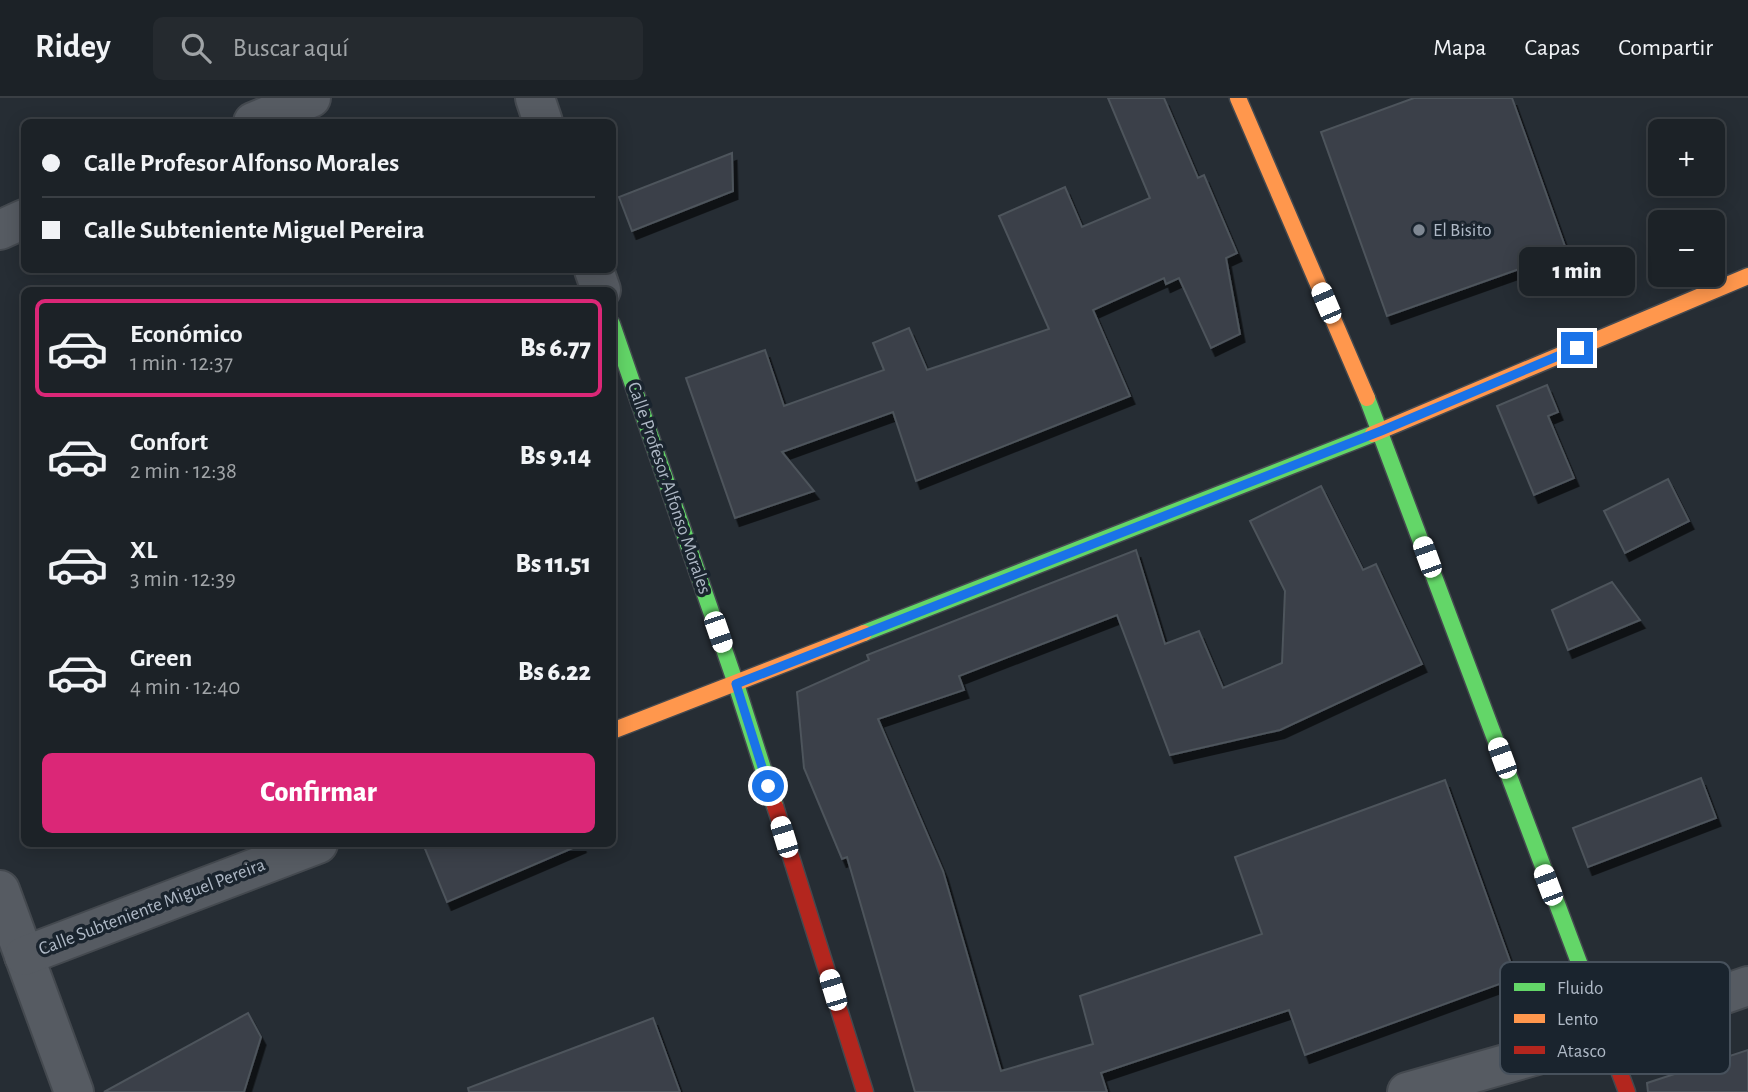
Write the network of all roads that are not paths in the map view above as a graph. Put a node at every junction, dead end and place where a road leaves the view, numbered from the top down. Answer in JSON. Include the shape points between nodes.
{"nodes":[{"id":1,"x":311,"y":98,"type":"edge"},
{"id":2,"x":535,"y":98,"type":"edge"},
{"id":3,"x":1238,"y":98,"type":"edge"},
{"id":4,"x":260,"y":119,"type":"edge"},
{"id":5,"x":542,"y":119,"type":"edge"},
{"id":6,"x":21,"y":220,"type":"edge"},
{"id":7,"x":0,"y":230,"type":"edge"},
{"id":8,"x":1748,"y":276,"type":"edge"},
{"id":9,"x":616,"y":336,"type":"edge"},
{"id":10,"x":1381,"y":431,"type":"junction"},
{"id":11,"x":736,"y":684,"type":"junction"},
{"id":12,"x":616,"y":729,"type":"edge"},
{"id":13,"x":310,"y":847,"type":"edge"},
{"id":14,"x":0,"y":890,"type":"edge"},
{"id":15,"x":24,"y":956,"type":"junction"},
{"id":16,"x":1577,"y":962,"type":"edge"},
{"id":17,"x":1748,"y":986,"type":"edge"},
{"id":18,"x":1730,"y":992,"type":"edge"},
{"id":19,"x":1500,"y":1066,"type":"edge"},
{"id":20,"x":1620,"y":1074,"type":"edge"},
{"id":21,"x":74,"y":1092,"type":"edge"},
{"id":22,"x":865,"y":1092,"type":"edge"},
{"id":23,"x":1407,"y":1092,"type":"edge"},
{"id":24,"x":1627,"y":1092,"type":"edge"}],
"edges":[{"from":1,"to":4,"type":"street"},
{"from":2,"to":5,"type":"street"},
{"from":3,"to":10,"type":"street"},
{"from":6,"to":7,"type":"street"},
{"from":8,"to":10,"type":"street"},
{"from":9,"to":11,"type":"street","name":"Calle Profesor Alfonso Morales"},
{"from":10,"to":11,"type":"street"},
{"from":10,"to":16,"type":"street"},
{"from":11,"to":12,"type":"street"},
{"from":11,"to":22,"type":"street","name":"Calle Profesor Alfonso Morales"},
{"from":13,"to":15,"type":"street","name":"Calle Subteniente Miguel Pereira"},
{"from":14,"to":15,"type":"street"},
{"from":15,"to":21,"type":"street"},
{"from":17,"to":18,"type":"street"},
{"from":19,"to":23,"type":"street"},
{"from":20,"to":24,"type":"street"}]}
